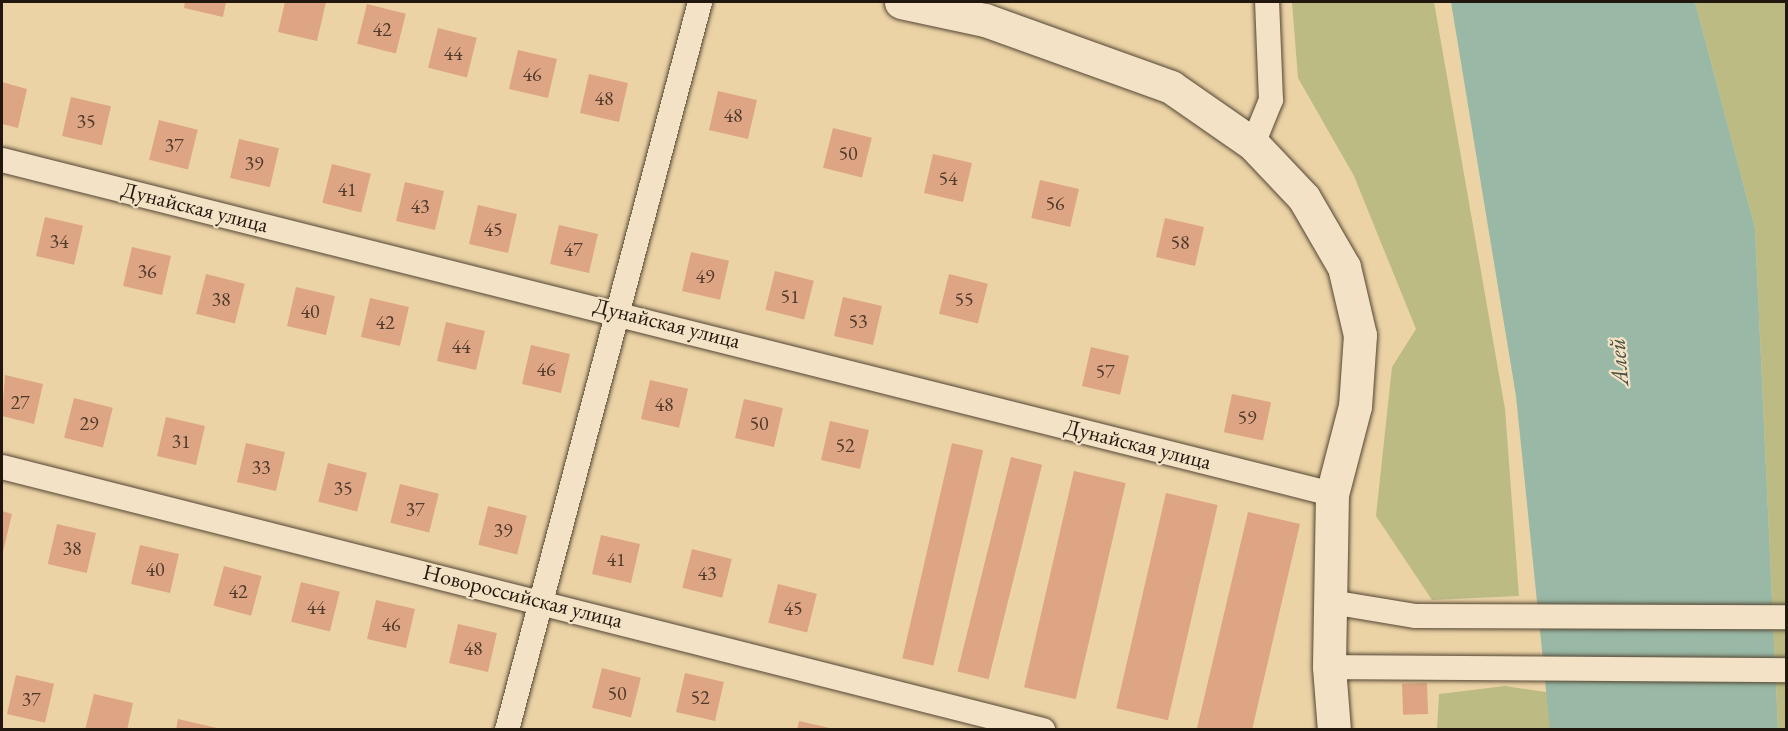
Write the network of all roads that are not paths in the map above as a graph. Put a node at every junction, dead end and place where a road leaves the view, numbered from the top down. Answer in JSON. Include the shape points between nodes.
{"nodes":[{"id":1,"x":700,"y":2,"type":"edge"},
{"id":2,"x":901,"y":2,"type":"edge"},
{"id":3,"x":1267,"y":2,"type":"edge"},
{"id":4,"x":1253,"y":144,"type":"junction"},
{"id":5,"x":2,"y":160,"type":"edge"},
{"id":6,"x":619,"y":310,"type":"junction"},
{"id":7,"x":2,"y":467,"type":"edge"},
{"id":8,"x":1332,"y":494,"type":"junction"},
{"id":9,"x":539,"y":600,"type":"junction"},
{"id":10,"x":1331,"y":602,"type":"junction"},
{"id":11,"x":1786,"y":617,"type":"edge"},
{"id":12,"x":1329,"y":667,"type":"junction"},
{"id":13,"x":1786,"y":670,"type":"edge"},
{"id":14,"x":507,"y":729,"type":"edge"},
{"id":15,"x":1042,"y":729,"type":"edge"},
{"id":16,"x":1334,"y":729,"type":"edge"}],
"edges":[{"from":1,"to":6,"type":"street"},
{"from":2,"to":4,"type":"street","via":[[985,20],[1171,87]]},
{"from":3,"to":4,"type":"street","via":[[1271,100]]},
{"from":4,"to":8,"type":"street","via":[[1304,198],[1344,267],[1360,335],[1355,406]]},
{"from":5,"to":6,"type":"street","name":"Дунайская улица"},
{"from":6,"to":8,"type":"street","name":"Дунайская улица"},
{"from":6,"to":9,"type":"street"},
{"from":7,"to":9,"type":"street","name":"Новороссийская улица"},
{"from":8,"to":10,"type":"street"},
{"from":9,"to":14,"type":"street"},
{"from":9,"to":15,"type":"street","name":"Новороссийская улица"},
{"from":10,"to":11,"type":"street","via":[[1416,616]]},
{"from":10,"to":12,"type":"street"},
{"from":12,"to":13,"type":"street"},
{"from":12,"to":16,"type":"street"}]}
